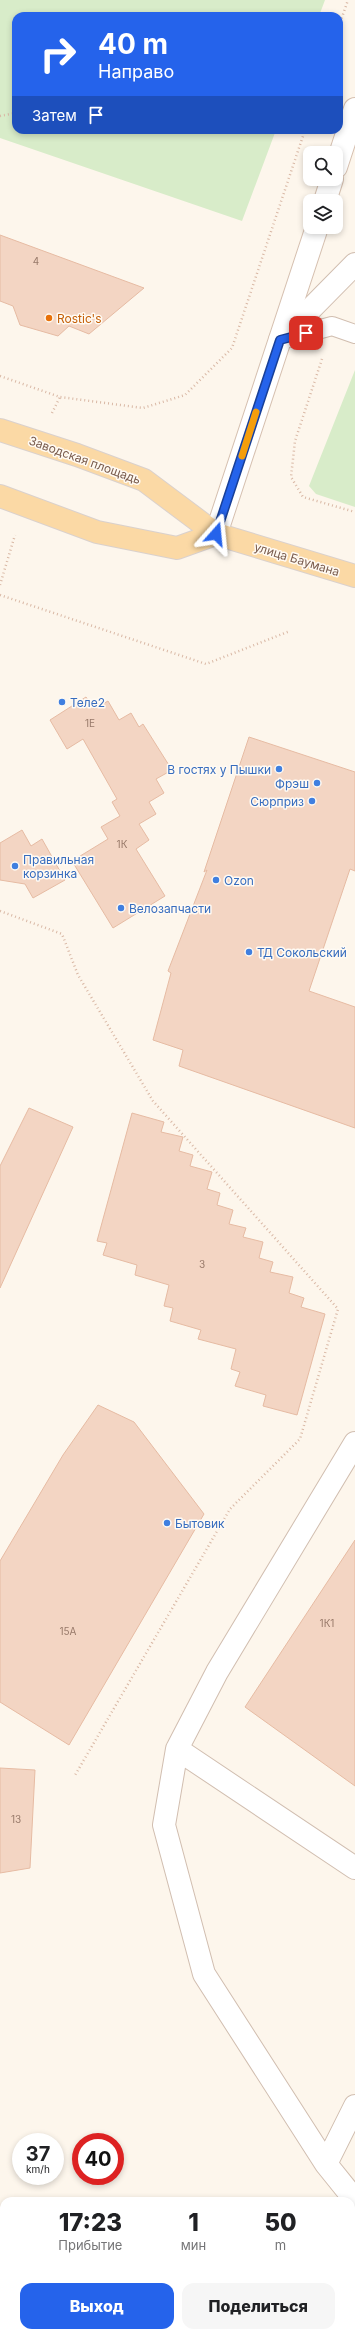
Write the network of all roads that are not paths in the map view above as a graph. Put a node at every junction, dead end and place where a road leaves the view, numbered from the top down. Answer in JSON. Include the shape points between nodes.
{"nodes":[{"id":1,"x":355,"y":109,"type":"edge"},
{"id":2,"x":343,"y":146,"type":"edge"},
{"id":3,"x":315,"y":234,"type":"edge"},
{"id":4,"x":355,"y":264,"type":"edge"},
{"id":5,"x":355,"y":334,"type":"edge"},
{"id":6,"x":280,"y":340,"type":"junction"},
{"id":7,"x":0,"y":430,"type":"edge"},
{"id":8,"x":0,"y":496,"type":"edge"},
{"id":9,"x":216,"y":534,"type":"junction"},
{"id":10,"x":355,"y":576,"type":"edge"},
{"id":11,"x":355,"y":1443,"type":"edge"},
{"id":12,"x":177,"y":1749,"type":"junction"},
{"id":13,"x":355,"y":1868,"type":"edge"},
{"id":14,"x":355,"y":2106,"type":"edge"},
{"id":15,"x":326,"y":2164,"type":"junction"},
{"id":16,"x":353,"y":2197,"type":"edge"}],
"edges":[{"from":1,"to":2,"type":"street"},
{"from":3,"to":6,"type":"street"},
{"from":4,"to":6,"type":"street"},
{"from":5,"to":6,"type":"lane","via":[[332,326]]},
{"from":6,"to":9,"type":"street"},
{"from":7,"to":9,"type":"main road","name":"Заводская площадь","via":[[144,480]]},
{"from":8,"to":9,"type":"main road","via":[[97,532],[177,548]]},
{"from":9,"to":10,"type":"main road","name":"улица Баумана"},
{"from":11,"to":12,"type":"street","via":[[217,1672]]},
{"from":12,"to":13,"type":"street"},
{"from":12,"to":15,"type":"street","via":[[164,1825],[204,1974]]},
{"from":14,"to":15,"type":"street"},
{"from":15,"to":16,"type":"street"}]}
